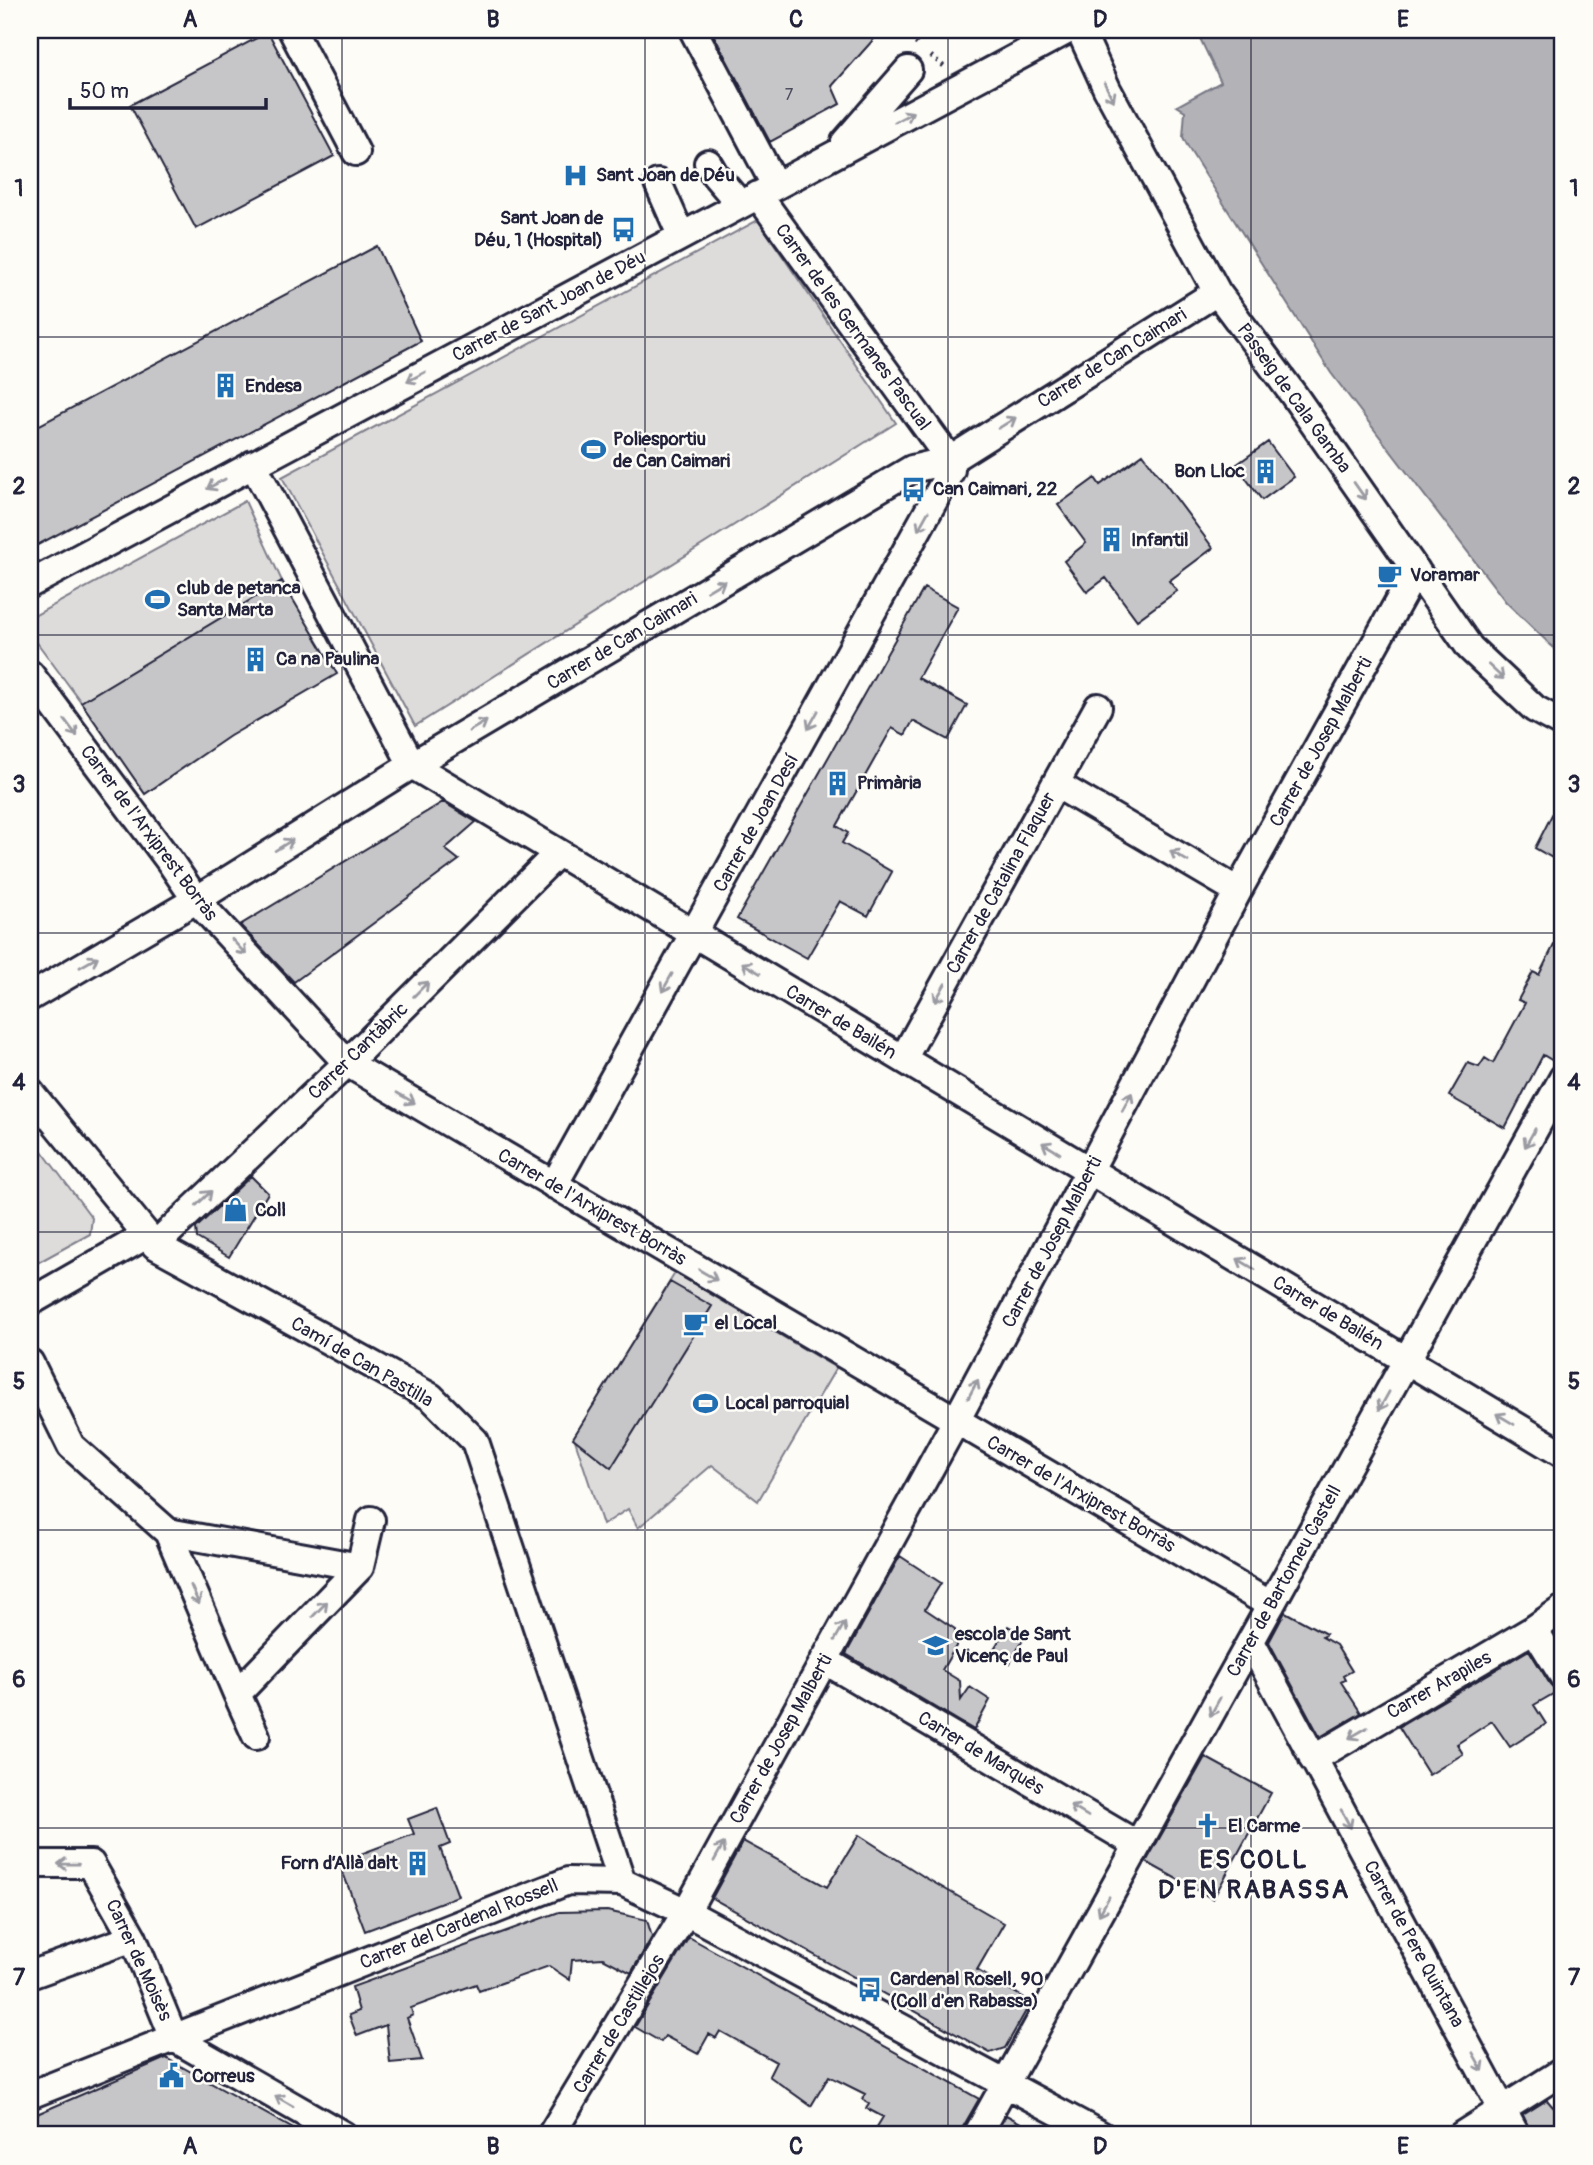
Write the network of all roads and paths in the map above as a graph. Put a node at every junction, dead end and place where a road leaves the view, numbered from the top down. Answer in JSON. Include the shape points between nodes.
{"nodes":[{"id":1,"x":292,"y":30,"type":"edge"},
{"id":2,"x":693,"y":30,"type":"edge"},
{"id":3,"x":1068,"y":30,"type":"edge"},
{"id":4,"x":1080,"y":30,"type":"edge"},
{"id":5,"x":908,"y":70,"type":"dead end"},
{"id":6,"x":356,"y":152,"type":"dead end"},
{"id":7,"x":834,"y":154,"type":"junction"},
{"id":8,"x":708,"y":163,"type":"dead end"},
{"id":9,"x":658,"y":183,"type":"dead end"},
{"id":10,"x":757,"y":195,"type":"junction"},
{"id":11,"x":681,"y":236,"type":"junction"},
{"id":12,"x":1217,"y":292,"type":"junction"},
{"id":13,"x":950,"y":460,"type":"junction"},
{"id":14,"x":253,"y":464,"type":"junction"},
{"id":15,"x":1416,"y":570,"type":"junction"},
{"id":16,"x":30,"y":583,"type":"edge"},
{"id":17,"x":30,"y":674,"type":"edge"},
{"id":18,"x":1098,"y":707,"type":"dead end"},
{"id":19,"x":1563,"y":724,"type":"edge"},
{"id":20,"x":412,"y":765,"type":"junction"},
{"id":21,"x":1056,"y":784,"type":"junction"},
{"id":22,"x":558,"y":853,"type":"junction"},
{"id":23,"x":1238,"y":891,"type":"junction"},
{"id":24,"x":196,"y":900,"type":"junction"},
{"id":25,"x":695,"y":934,"type":"junction"},
{"id":26,"x":30,"y":997,"type":"edge"},
{"id":27,"x":903,"y":1059,"type":"junction"},
{"id":28,"x":347,"y":1063,"type":"junction"},
{"id":29,"x":1563,"y":1078,"type":"edge"},
{"id":30,"x":30,"y":1092,"type":"edge"},
{"id":31,"x":1090,"y":1171,"type":"junction"},
{"id":32,"x":554,"y":1185,"type":"junction"},
{"id":33,"x":150,"y":1240,"type":"junction"},
{"id":34,"x":30,"y":1302,"type":"edge"},
{"id":35,"x":1407,"y":1360,"type":"junction"},
{"id":36,"x":30,"y":1363,"type":"edge"},
{"id":37,"x":956,"y":1421,"type":"junction"},
{"id":38,"x":1563,"y":1454,"type":"edge"},
{"id":39,"x":371,"y":1520,"type":"dead end"},
{"id":40,"x":168,"y":1532,"type":"junction"},
{"id":41,"x":360,"y":1567,"type":"junction"},
{"id":42,"x":1271,"y":1605,"type":"junction"},
{"id":43,"x":1563,"y":1609,"type":"edge"},
{"id":44,"x":1534,"y":1629,"type":"junction"},
{"id":45,"x":1251,"y":1642,"type":"junction"},
{"id":46,"x":824,"y":1660,"type":"junction"},
{"id":47,"x":1563,"y":1676,"type":"edge"},
{"id":48,"x":237,"y":1694,"type":"junction"},
{"id":49,"x":256,"y":1736,"type":"dead end"},
{"id":50,"x":1313,"y":1759,"type":"junction"},
{"id":51,"x":1138,"y":1845,"type":"junction"},
{"id":52,"x":30,"y":1864,"type":"edge"},
{"id":53,"x":622,"y":1882,"type":"junction"},
{"id":54,"x":686,"y":1912,"type":"junction"},
{"id":55,"x":133,"y":1938,"type":"junction"},
{"id":56,"x":30,"y":1975,"type":"edge"},
{"id":57,"x":174,"y":2038,"type":"junction"},
{"id":58,"x":1563,"y":2071,"type":"edge"},
{"id":59,"x":1006,"y":2084,"type":"junction"},
{"id":60,"x":30,"y":2095,"type":"edge"},
{"id":61,"x":1504,"y":2109,"type":"junction"},
{"id":62,"x":343,"y":2135,"type":"edge"},
{"id":63,"x":551,"y":2135,"type":"edge"},
{"id":64,"x":977,"y":2135,"type":"edge"},
{"id":65,"x":1101,"y":2135,"type":"edge"},
{"id":66,"x":1462,"y":2135,"type":"edge"},
{"id":67,"x":1516,"y":2135,"type":"edge"}],
"edges":[{"from":1,"to":6,"type":"street"},
{"from":2,"to":10,"type":"street"},
{"from":7,"to":3,"type":"street","name":"Carrer de Sant Joan de Déu","one_way":true},
{"from":4,"to":12,"type":"street","name":"Passeig de Cala Gamba","one_way":true},
{"from":5,"to":7,"type":"street"},
{"from":7,"to":10,"type":"street","name":"Carrer de Sant Joan de Déu"},
{"from":8,"to":10,"type":"street","via":[[715,175]]},
{"from":9,"to":11,"type":"street"},
{"from":10,"to":11,"type":"street","name":"Carrer de Sant Joan de Déu"},
{"from":10,"to":13,"type":"street","name":"Carrer de les Germanes Pascual"},
{"from":11,"to":14,"type":"street","name":"Carrer de Sant Joan de Déu","one_way":true},
{"from":13,"to":12,"type":"street","name":"Carrer de Can Caimari","one_way":true},
{"from":12,"to":15,"type":"street","name":"Passeig de Cala Gamba","one_way":true},
{"from":20,"to":13,"type":"street","name":"Carrer de Can Caimari","one_way":true,"via":[[912,469]]},
{"from":13,"to":25,"type":"street","name":"Carrer de Joan Desí","one_way":true,"via":[[951,470]]},
{"from":14,"to":16,"type":"street","name":"Carrer de Sant Joan de Déu","one_way":true},
{"from":14,"to":20,"type":"street"},
{"from":15,"to":19,"type":"street","name":"Passeig de Cala Gamba","one_way":true,"via":[[1470,648],[1535,709]]},
{"from":15,"to":23,"type":"street","name":"Carrer de Josep Malberti"},
{"from":17,"to":24,"type":"street","name":"Carrer de l'Arxiprest Borràs","one_way":true},
{"from":18,"to":21,"type":"street","name":"Carrer de Catalina Flaquer"},
{"from":20,"to":22,"type":"street","name":"Carrer de Bailén"},
{"from":24,"to":20,"type":"street","name":"Carrer de Can Caimari","one_way":true},
{"from":23,"to":21,"type":"street","one_way":true},
{"from":21,"to":27,"type":"street","name":"Carrer de Catalina Flaquer","one_way":true},
{"from":22,"to":25,"type":"street","name":"Carrer de Bailén"},
{"from":28,"to":22,"type":"street","name":"Carrer Cantàbric","one_way":true},
{"from":31,"to":23,"type":"street","name":"Carrer de Josep Malberti","one_way":true},
{"from":26,"to":24,"type":"street","name":"Carrer de Can Caimari","one_way":true},
{"from":24,"to":28,"type":"street","name":"Carrer de l'Arxiprest Borràs","one_way":true},
{"from":27,"to":25,"type":"street","name":"Carrer de Bailén","one_way":true},
{"from":25,"to":32,"type":"street","name":"Carrer de Joan Desí","one_way":true},
{"from":31,"to":27,"type":"street","name":"Carrer de Bailén","one_way":true},
{"from":28,"to":32,"type":"street","name":"Carrer de l'Arxiprest Borràs","one_way":true},
{"from":33,"to":28,"type":"street","name":"Carrer Cantàbric","one_way":true},
{"from":29,"to":35,"type":"street","name":"Carrer de Bartomeu Castell","one_way":true},
{"from":30,"to":33,"type":"street","name":"Camí de Can Pastilla"},
{"from":35,"to":31,"type":"street","name":"Carrer de Bailén","one_way":true},
{"from":37,"to":31,"type":"street","name":"Carrer de Josep Malberti","one_way":true},
{"from":32,"to":37,"type":"street","name":"Carrer de l'Arxiprest Borràs","one_way":true},
{"from":33,"to":34,"type":"street","name":"Carrer Cantàbric"},
{"from":33,"to":53,"type":"street","name":"Camí de Can Pastilla","via":[[430,1397],[475,1441]]},
{"from":38,"to":35,"type":"street","name":"Carrer de Bailén","one_way":true},
{"from":35,"to":42,"type":"street","name":"Carrer de Bartomeu Castell","one_way":true},
{"from":36,"to":40,"type":"street","via":[[71,1446]]},
{"from":37,"to":42,"type":"street","name":"Carrer de l'Arxiprest Borràs"},
{"from":46,"to":37,"type":"street","name":"Carrer de Josep Malberti","one_way":true},
{"from":39,"to":41,"type":"street"},
{"from":40,"to":41,"type":"street"},
{"from":40,"to":48,"type":"street","one_way":true},
{"from":48,"to":41,"type":"street","one_way":true},
{"from":42,"to":45,"type":"street","name":"Carrer de Bartomeu Castell"},
{"from":43,"to":44,"type":"street","name":"Carrer Arapiles"},
{"from":44,"to":47,"type":"street"},
{"from":44,"to":50,"type":"street","name":"Carrer Arapiles","one_way":true},
{"from":45,"to":50,"type":"street","name":"Carrer de Pere Quintana"},
{"from":45,"to":51,"type":"street","name":"Carrer de Bartomeu Castell","one_way":true},
{"from":51,"to":46,"type":"street","name":"Carrer de Marquès","one_way":true},
{"from":54,"to":46,"type":"street","name":"Carrer de Josep Malberti","one_way":true},
{"from":48,"to":49,"type":"street"},
{"from":50,"to":61,"type":"street","name":"Carrer de Pere Quintana","one_way":true},
{"from":51,"to":59,"type":"street","name":"Carrer de Bartomeu Castell","one_way":true},
{"from":55,"to":52,"type":"street","name":"Carrer de Moisès","one_way":true,"via":[[92,1864]]},
{"from":53,"to":54,"type":"street","name":"Carrer del Cardenal Rossell"},
{"from":53,"to":57,"type":"street","name":"Carrer del Cardenal Rossell","via":[[568,1881]]},
{"from":54,"to":59,"type":"street","name":"Carrer del Cardenal Rossell"},
{"from":54,"to":63,"type":"street","name":"Carrer de Castillejos"},
{"from":55,"to":56,"type":"street"},
{"from":55,"to":57,"type":"street","name":"Carrer de Moisès"},
{"from":57,"to":60,"type":"street","name":"Carrer del Cardenal Rossell"},
{"from":62,"to":57,"type":"street","one_way":true},
{"from":58,"to":61,"type":"street"},
{"from":59,"to":64,"type":"street","name":"Carrer de Bartomeu Castell"},
{"from":59,"to":65,"type":"street","name":"Carrer del Cardenal Rossell"},
{"from":61,"to":66,"type":"street"},
{"from":61,"to":67,"type":"street","name":"Carrer de Pere Quintana"}]}
